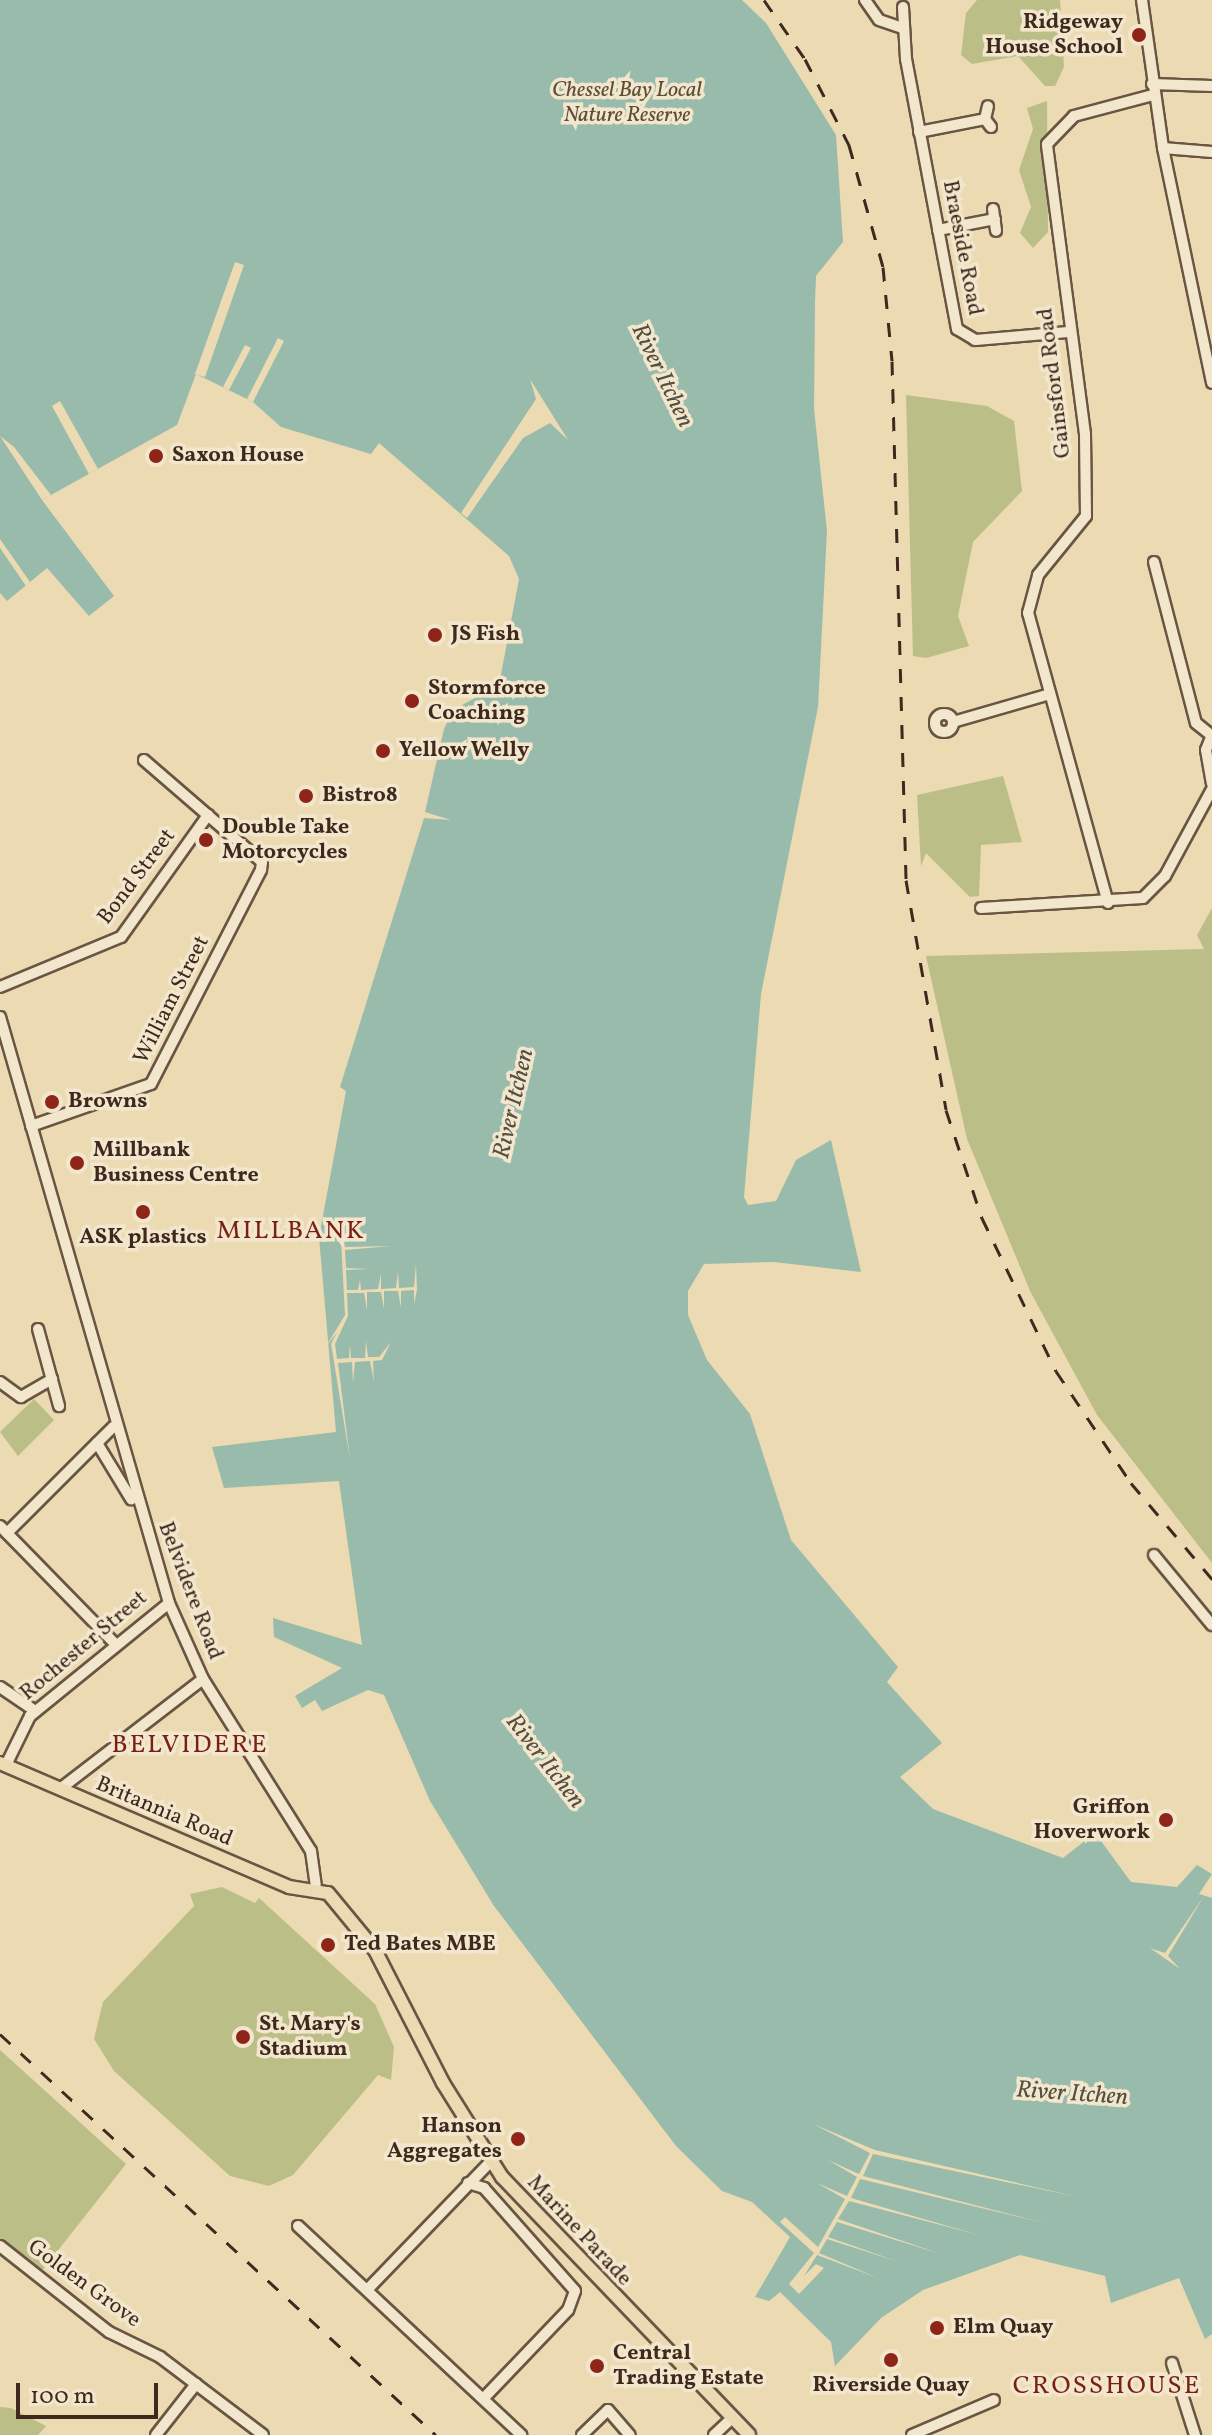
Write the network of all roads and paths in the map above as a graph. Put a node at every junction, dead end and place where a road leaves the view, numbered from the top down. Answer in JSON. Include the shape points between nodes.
{"nodes":[{"id":1,"x":865,"y":0,"type":"edge"},
{"id":2,"x":1142,"y":0,"type":"edge"},
{"id":3,"x":903,"y":7,"type":"dead end"},
{"id":4,"x":902,"y":28,"type":"junction"},
{"id":5,"x":1212,"y":86,"type":"edge"},
{"id":6,"x":1152,"y":89,"type":"junction"},
{"id":7,"x":988,"y":106,"type":"dead end"},
{"id":8,"x":919,"y":132,"type":"junction"},
{"id":9,"x":1163,"y":148,"type":"junction"},
{"id":10,"x":1212,"y":152,"type":"edge"},
{"id":11,"x":938,"y":230,"type":"junction"},
{"id":12,"x":996,"y":231,"type":"dead end"},
{"id":13,"x":1069,"y":332,"type":"junction"},
{"id":14,"x":1212,"y":383,"type":"edge"},
{"id":15,"x":1154,"y":562,"type":"dead end"},
{"id":16,"x":1050,"y":694,"type":"junction"},
{"id":17,"x":953,"y":722,"type":"dead end"},
{"id":18,"x":1212,"y":735,"type":"edge"},
{"id":19,"x":144,"y":760,"type":"dead end"},
{"id":20,"x":1212,"y":786,"type":"edge"},
{"id":21,"x":208,"y":815,"type":"junction"},
{"id":22,"x":1108,"y":903,"type":"junction"},
{"id":23,"x":981,"y":908,"type":"dead end"},
{"id":24,"x":0,"y":987,"type":"edge"},
{"id":25,"x":0,"y":1017,"type":"edge"},
{"id":26,"x":31,"y":1126,"type":"junction"},
{"id":27,"x":38,"y":1329,"type":"dead end"},
{"id":28,"x":52,"y":1379,"type":"junction"},
{"id":29,"x":0,"y":1382,"type":"edge"},
{"id":30,"x":59,"y":1406,"type":"dead end"},
{"id":31,"x":113,"y":1427,"type":"junction"},
{"id":32,"x":97,"y":1443,"type":"junction"},
{"id":33,"x":138,"y":1511,"type":"junction"},
{"id":34,"x":4,"y":1529,"type":"edge"},
{"id":35,"x":1154,"y":1555,"type":"dead end"},
{"id":36,"x":169,"y":1603,"type":"junction"},
{"id":37,"x":1212,"y":1625,"type":"edge"},
{"id":38,"x":115,"y":1644,"type":"junction"},
{"id":39,"x":203,"y":1679,"type":"junction"},
{"id":40,"x":0,"y":1687,"type":"edge"},
{"id":41,"x":35,"y":1711,"type":"junction"},
{"id":42,"x":3,"y":1764,"type":"edge"},
{"id":43,"x":60,"y":1789,"type":"junction"},
{"id":44,"x":316,"y":1885,"type":"junction"},
{"id":45,"x":490,"y":2162,"type":"junction"},
{"id":46,"x":468,"y":2183,"type":"junction"},
{"id":47,"x":298,"y":2226,"type":"dead end"},
{"id":48,"x":0,"y":2246,"type":"edge"},
{"id":49,"x":367,"y":2290,"type":"junction"},
{"id":50,"x":1172,"y":2363,"type":"dead end"},
{"id":51,"x":196,"y":2384,"type":"junction"},
{"id":52,"x":484,"y":2398,"type":"junction"},
{"id":53,"x":994,"y":2400,"type":"dead end"},
{"id":54,"x":732,"y":2418,"type":"junction"},
{"id":55,"x":156,"y":2435,"type":"edge"},
{"id":56,"x":263,"y":2435,"type":"edge"},
{"id":57,"x":521,"y":2435,"type":"edge"},
{"id":58,"x":582,"y":2435,"type":"edge"},
{"id":59,"x":630,"y":2435,"type":"edge"},
{"id":60,"x":714,"y":2435,"type":"edge"},
{"id":61,"x":749,"y":2435,"type":"edge"},
{"id":62,"x":912,"y":2435,"type":"edge"},
{"id":63,"x":1195,"y":2435,"type":"edge"}],
"edges":[{"from":1,"to":4,"type":"street","via":[[879,20]]},
{"from":2,"to":6,"type":"street"},
{"from":3,"to":4,"type":"street","name":"Braeside Road"},
{"from":4,"to":8,"type":"street","name":"Braeside Road"},
{"from":5,"to":6,"type":"street"},
{"from":6,"to":9,"type":"street"},
{"from":6,"to":13,"type":"street","name":"Gainsford Road","via":[[1074,116],[1047,144]]},
{"from":7,"to":8,"type":"street","via":[[988,123]]},
{"from":8,"to":11,"type":"street","name":"Braeside Road"},
{"from":9,"to":10,"type":"street"},
{"from":9,"to":14,"type":"street"},
{"from":11,"to":12,"type":"street","via":[[994,214]]},
{"from":11,"to":13,"type":"street","name":"Braeside Road","via":[[953,319],[965,337]]},
{"from":13,"to":16,"type":"street","name":"Gainsford Road","via":[[1085,434],[1086,516],[1038,575],[1028,613]]},
{"from":15,"to":18,"type":"street","via":[[1196,723]]},
{"from":16,"to":17,"type":"street"},
{"from":16,"to":22,"type":"street","name":"Gainsford Road"},
{"from":18,"to":20,"type":"street"},
{"from":19,"to":21,"type":"street"},
{"from":20,"to":22,"type":"street","via":[[1154,890]]},
{"from":21,"to":24,"type":"street","name":"Bond Street","via":[[121,937]]},
{"from":21,"to":26,"type":"street","name":"William Street","via":[[262,862],[151,1084]]},
{"from":22,"to":23,"type":"street"},
{"from":25,"to":26,"type":"street","name":"Belvidere Road"},
{"from":26,"to":31,"type":"street","name":"Belvidere Road"},
{"from":27,"to":28,"type":"street"},
{"from":28,"to":29,"type":"street","via":[[21,1397]]},
{"from":28,"to":30,"type":"street"},
{"from":31,"to":32,"type":"street"},
{"from":31,"to":33,"type":"street","name":"Belvidere Road"},
{"from":32,"to":33,"type":"street","name":"Belvidere Road"},
{"from":32,"to":34,"type":"street"},
{"from":33,"to":36,"type":"street","name":"Belvidere Road"},
{"from":34,"to":38,"type":"street"},
{"from":35,"to":37,"type":"street"},
{"from":36,"to":38,"type":"street","name":"Rochester Street"},
{"from":36,"to":39,"type":"street","name":"Belvidere Road"},
{"from":38,"to":41,"type":"street","name":"Rochester Street"},
{"from":39,"to":43,"type":"street"},
{"from":39,"to":44,"type":"street","name":"Belvidere Road","via":[[311,1851]]},
{"from":40,"to":41,"type":"street"},
{"from":41,"to":42,"type":"street","name":"Rochester Street"},
{"from":42,"to":43,"type":"main road","name":"Britannia Road"},
{"from":43,"to":44,"type":"main road","name":"Britannia Road","via":[[289,1887]]},
{"from":44,"to":45,"type":"main road","name":"Marine Parade","via":[[343,1906],[375,1950]]},
{"from":45,"to":46,"type":"street"},
{"from":45,"to":54,"type":"main road","name":"Marine Parade","via":[[534,2218]]},
{"from":46,"to":49,"type":"street"},
{"from":46,"to":52,"type":"street","via":[[484,2188],[575,2291],[568,2310]]},
{"from":47,"to":49,"type":"street"},
{"from":48,"to":51,"type":"street","name":"Golden Grove","via":[[109,2332]]},
{"from":49,"to":52,"type":"street"},
{"from":50,"to":63,"type":"street"},
{"from":51,"to":55,"type":"street"},
{"from":51,"to":56,"type":"street","name":"Golden Grove"},
{"from":52,"to":57,"type":"street"},
{"from":53,"to":62,"type":"street"},
{"from":54,"to":60,"type":"street"},
{"from":54,"to":61,"type":"main road","name":"Marine Parade"},
{"from":58,"to":59,"type":"street","via":[[608,2410]]}]}
